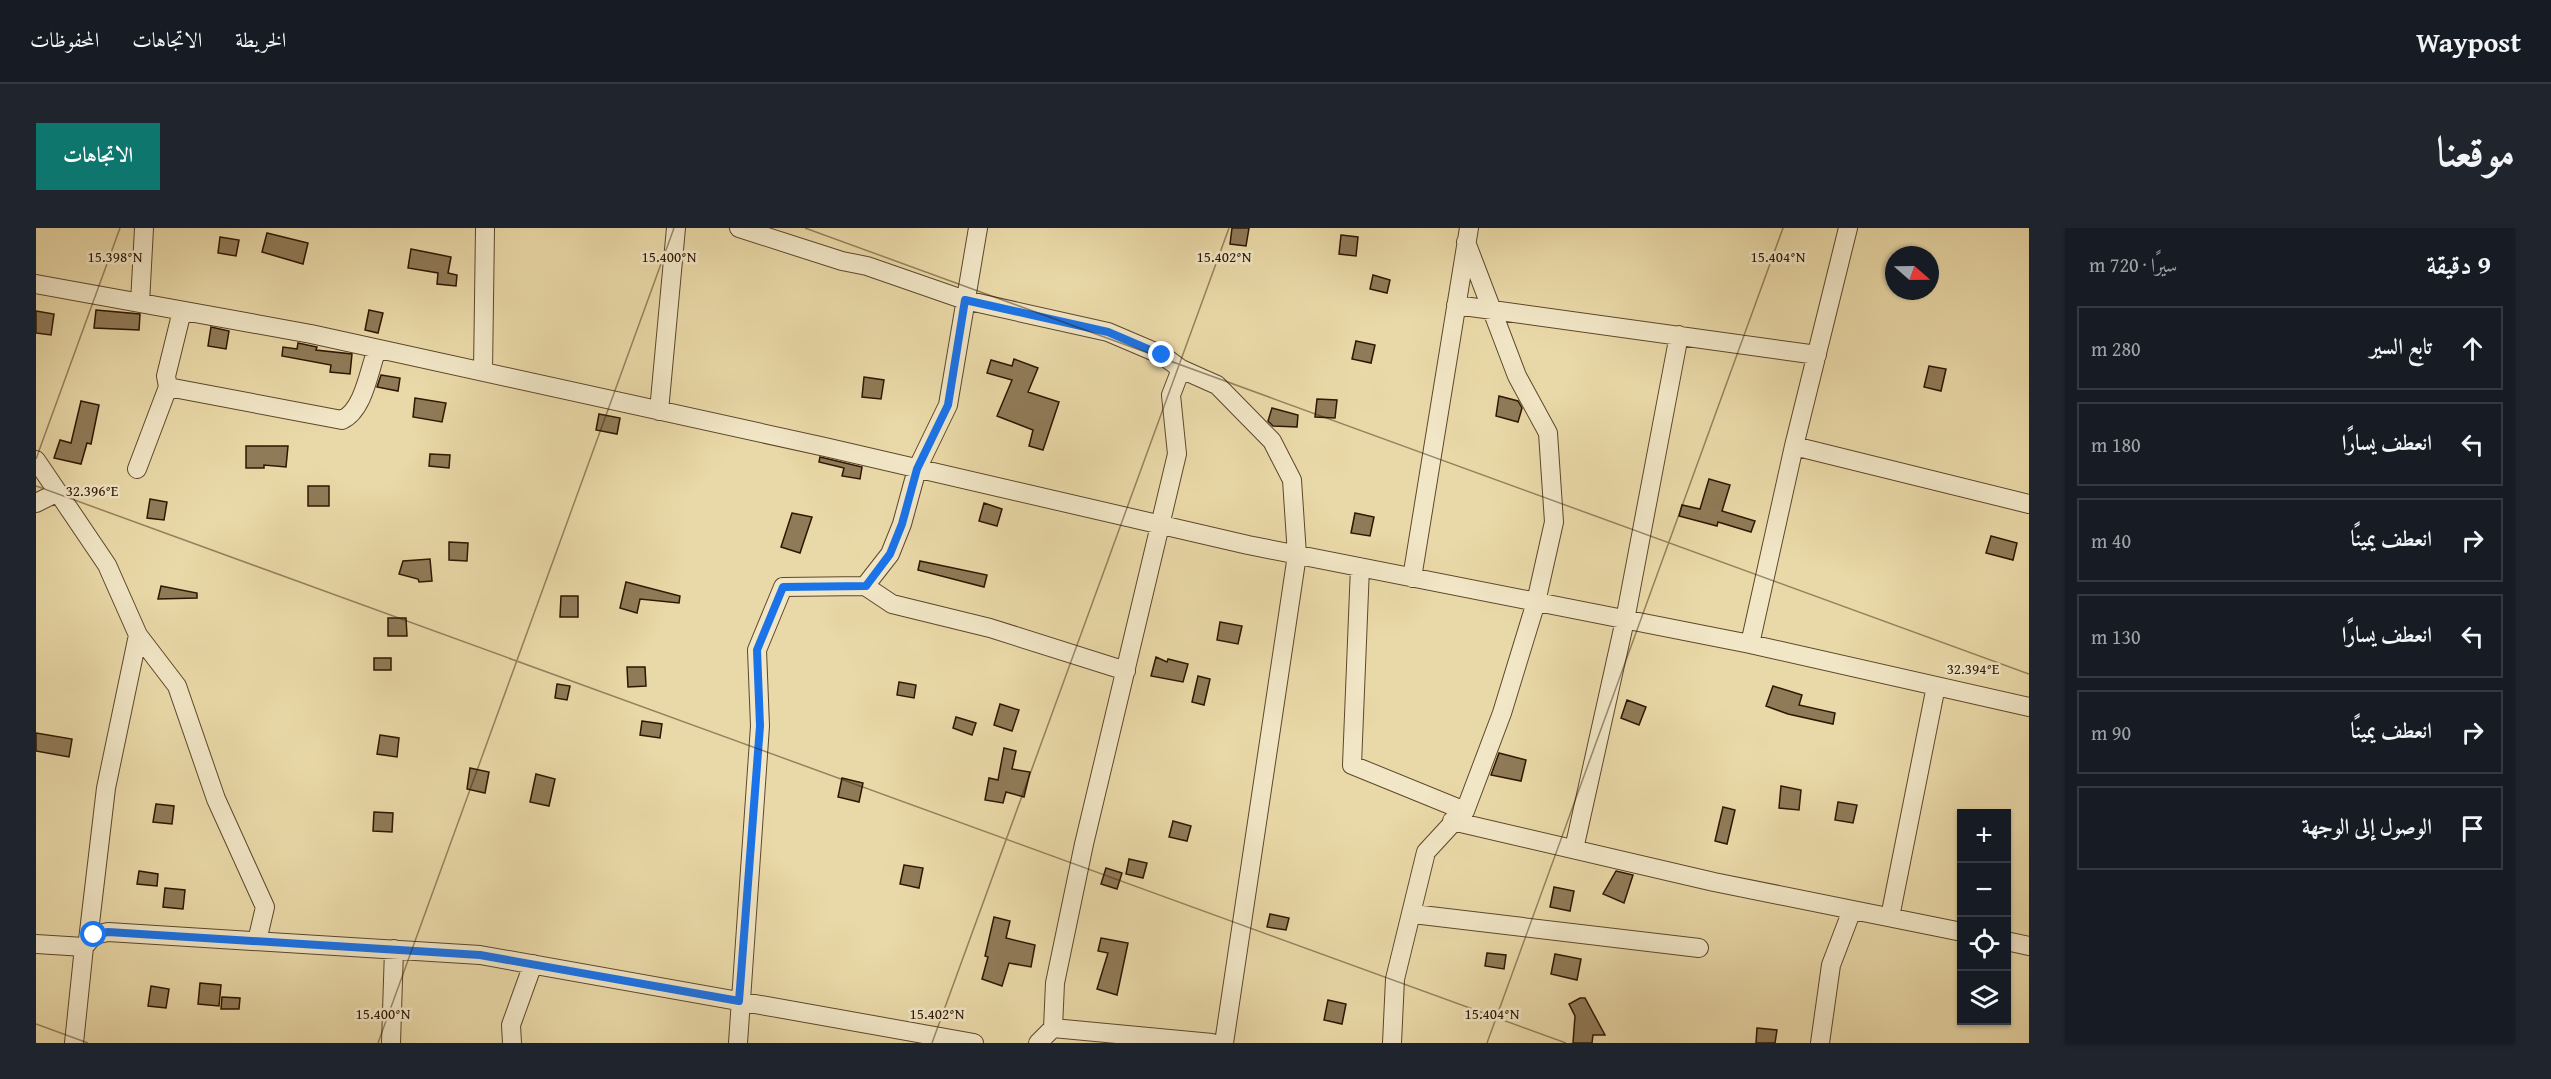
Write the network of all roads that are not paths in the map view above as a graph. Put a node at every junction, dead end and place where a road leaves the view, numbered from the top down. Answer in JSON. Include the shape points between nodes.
{"nodes":[{"id":1,"x":144,"y":228,"type":"edge"},
{"id":2,"x":485,"y":228,"type":"edge"},
{"id":3,"x":676,"y":228,"type":"edge"},
{"id":4,"x":739,"y":228,"type":"edge"},
{"id":5,"x":978,"y":228,"type":"edge"},
{"id":6,"x":1848,"y":228,"type":"edge"},
{"id":7,"x":1468,"y":235,"type":"edge"},
{"id":8,"x":36,"y":284,"type":"edge"},
{"id":9,"x":965,"y":300,"type":"junction"},
{"id":10,"x":140,"y":303,"type":"junction"},
{"id":11,"x":1456,"y":304,"type":"junction"},
{"id":12,"x":1492,"y":309,"type":"junction"},
{"id":13,"x":182,"y":311,"type":"junction"},
{"id":14,"x":1679,"y":335,"type":"junction"},
{"id":15,"x":377,"y":349,"type":"junction"},
{"id":16,"x":1817,"y":355,"type":"junction"},
{"id":17,"x":1181,"y":369,"type":"junction"},
{"id":18,"x":483,"y":372,"type":"junction"},
{"id":19,"x":168,"y":387,"type":"junction"},
{"id":20,"x":659,"y":411,"type":"junction"},
{"id":21,"x":1794,"y":446,"type":"junction"},
{"id":22,"x":36,"y":460,"type":"edge"},
{"id":23,"x":137,"y":469,"type":"dead end"},
{"id":24,"x":917,"y":469,"type":"junction"},
{"id":25,"x":58,"y":492,"type":"junction"},
{"id":26,"x":36,"y":503,"type":"edge"},
{"id":27,"x":2029,"y":504,"type":"edge"},
{"id":28,"x":1162,"y":525,"type":"junction"},
{"id":29,"x":1297,"y":555,"type":"junction"},
{"id":30,"x":1360,"y":567,"type":"junction"},
{"id":31,"x":1412,"y":578,"type":"junction"},
{"id":32,"x":866,"y":586,"type":"junction"},
{"id":33,"x":1536,"y":602,"type":"junction"},
{"id":34,"x":1625,"y":620,"type":"junction"},
{"id":35,"x":138,"y":635,"type":"junction"},
{"id":36,"x":1750,"y":644,"type":"junction"},
{"id":37,"x":1126,"y":671,"type":"junction"},
{"id":38,"x":1936,"y":686,"type":"junction"},
{"id":39,"x":2029,"y":707,"type":"edge"},
{"id":40,"x":1458,"y":816,"type":"junction"},
{"id":41,"x":1574,"y":849,"type":"junction"},
{"id":42,"x":1851,"y":910,"type":"junction"},
{"id":43,"x":1413,"y":914,"type":"junction"},
{"id":44,"x":1890,"y":917,"type":"junction"},
{"id":45,"x":1957,"y":931,"type":"edge"},
{"id":46,"x":257,"y":941,"type":"junction"},
{"id":47,"x":2011,"y":942,"type":"edge"},
{"id":48,"x":36,"y":944,"type":"edge"},
{"id":49,"x":86,"y":944,"type":"junction"},
{"id":50,"x":2029,"y":946,"type":"edge"},
{"id":51,"x":1699,"y":948,"type":"dead end"},
{"id":52,"x":393,"y":949,"type":"junction"},
{"id":53,"x":533,"y":964,"type":"junction"},
{"id":54,"x":739,"y":1001,"type":"junction"},
{"id":55,"x":1053,"y":1028,"type":"junction"},
{"id":56,"x":74,"y":1043,"type":"edge"},
{"id":57,"x":391,"y":1043,"type":"edge"},
{"id":58,"x":512,"y":1043,"type":"edge"},
{"id":59,"x":738,"y":1043,"type":"edge"},
{"id":60,"x":974,"y":1043,"type":"edge"},
{"id":61,"x":1038,"y":1043,"type":"edge"},
{"id":62,"x":1212,"y":1043,"type":"edge"},
{"id":63,"x":1224,"y":1043,"type":"edge"},
{"id":64,"x":1392,"y":1043,"type":"edge"},
{"id":65,"x":1820,"y":1043,"type":"edge"}],
"edges":[{"from":1,"to":10,"type":"street"},
{"from":2,"to":18,"type":"street"},
{"from":3,"to":20,"type":"street"},
{"from":4,"to":9,"type":"street"},
{"from":5,"to":9,"type":"street"},
{"from":6,"to":16,"type":"street"},
{"from":7,"to":11,"type":"street"},
{"from":7,"to":12,"type":"street"},
{"from":8,"to":10,"type":"street"},
{"from":9,"to":17,"type":"street","via":[[1108,332],[1162,355]]},
{"from":9,"to":24,"type":"street","via":[[948,405]]},
{"from":10,"to":13,"type":"street"},
{"from":11,"to":12,"type":"street"},
{"from":11,"to":31,"type":"street"},
{"from":12,"to":14,"type":"street"},
{"from":12,"to":33,"type":"street","via":[[1517,376],[1548,433],[1554,522]]},
{"from":13,"to":15,"type":"street"},
{"from":13,"to":19,"type":"street","via":[[166,376]]},
{"from":14,"to":16,"type":"street"},
{"from":14,"to":34,"type":"street"},
{"from":15,"to":18,"type":"street"},
{"from":15,"to":19,"type":"street","via":[[358,403],[351,416],[342,420]]},
{"from":16,"to":21,"type":"street"},
{"from":17,"to":28,"type":"street","via":[[1171,396],[1177,454]]},
{"from":17,"to":29,"type":"street","via":[[1217,385],[1272,441],[1292,480]]},
{"from":18,"to":20,"type":"street"},
{"from":19,"to":23,"type":"street"},
{"from":20,"to":24,"type":"street"},
{"from":21,"to":27,"type":"street"},
{"from":21,"to":36,"type":"street"},
{"from":22,"to":25,"type":"street"},
{"from":24,"to":28,"type":"street"},
{"from":24,"to":32,"type":"street","via":[[890,554]]},
{"from":25,"to":26,"type":"street"},
{"from":25,"to":35,"type":"street","via":[[107,565]]},
{"from":28,"to":29,"type":"street"},
{"from":28,"to":37,"type":"street"},
{"from":29,"to":30,"type":"street"},
{"from":29,"to":63,"type":"street"},
{"from":30,"to":31,"type":"street"},
{"from":30,"to":40,"type":"street","via":[[1352,765]]},
{"from":31,"to":33,"type":"street"},
{"from":32,"to":37,"type":"street","via":[[892,604],[990,628]]},
{"from":32,"to":54,"type":"street","via":[[783,587],[757,650],[760,726]]},
{"from":33,"to":34,"type":"street"},
{"from":33,"to":40,"type":"street","via":[[1502,713]]},
{"from":34,"to":36,"type":"street"},
{"from":34,"to":41,"type":"street"},
{"from":35,"to":46,"type":"street","via":[[177,686],[216,800],[265,907]]},
{"from":35,"to":49,"type":"street","via":[[106,788]]},
{"from":36,"to":38,"type":"street"},
{"from":37,"to":55,"type":"street","via":[[1055,983]]},
{"from":38,"to":39,"type":"street"},
{"from":38,"to":44,"type":"street"},
{"from":40,"to":41,"type":"street"},
{"from":40,"to":43,"type":"street","via":[[1426,852]]},
{"from":41,"to":42,"type":"street"},
{"from":42,"to":44,"type":"street"},
{"from":42,"to":65,"type":"street","via":[[1832,965]]},
{"from":43,"to":51,"type":"street"},
{"from":43,"to":64,"type":"street","via":[[1395,979]]},
{"from":44,"to":45,"type":"street"},
{"from":46,"to":49,"type":"street","via":[[108,932],[94,935]]},
{"from":46,"to":52,"type":"street"},
{"from":47,"to":50,"type":"street"},
{"from":48,"to":49,"type":"street"},
{"from":49,"to":56,"type":"street"},
{"from":52,"to":53,"type":"street","via":[[480,955]]},
{"from":52,"to":57,"type":"street"},
{"from":53,"to":54,"type":"street"},
{"from":53,"to":58,"type":"street","via":[[511,1025]]},
{"from":54,"to":59,"type":"street"},
{"from":54,"to":60,"type":"street"},
{"from":55,"to":61,"type":"street"},
{"from":55,"to":62,"type":"street"}]}
